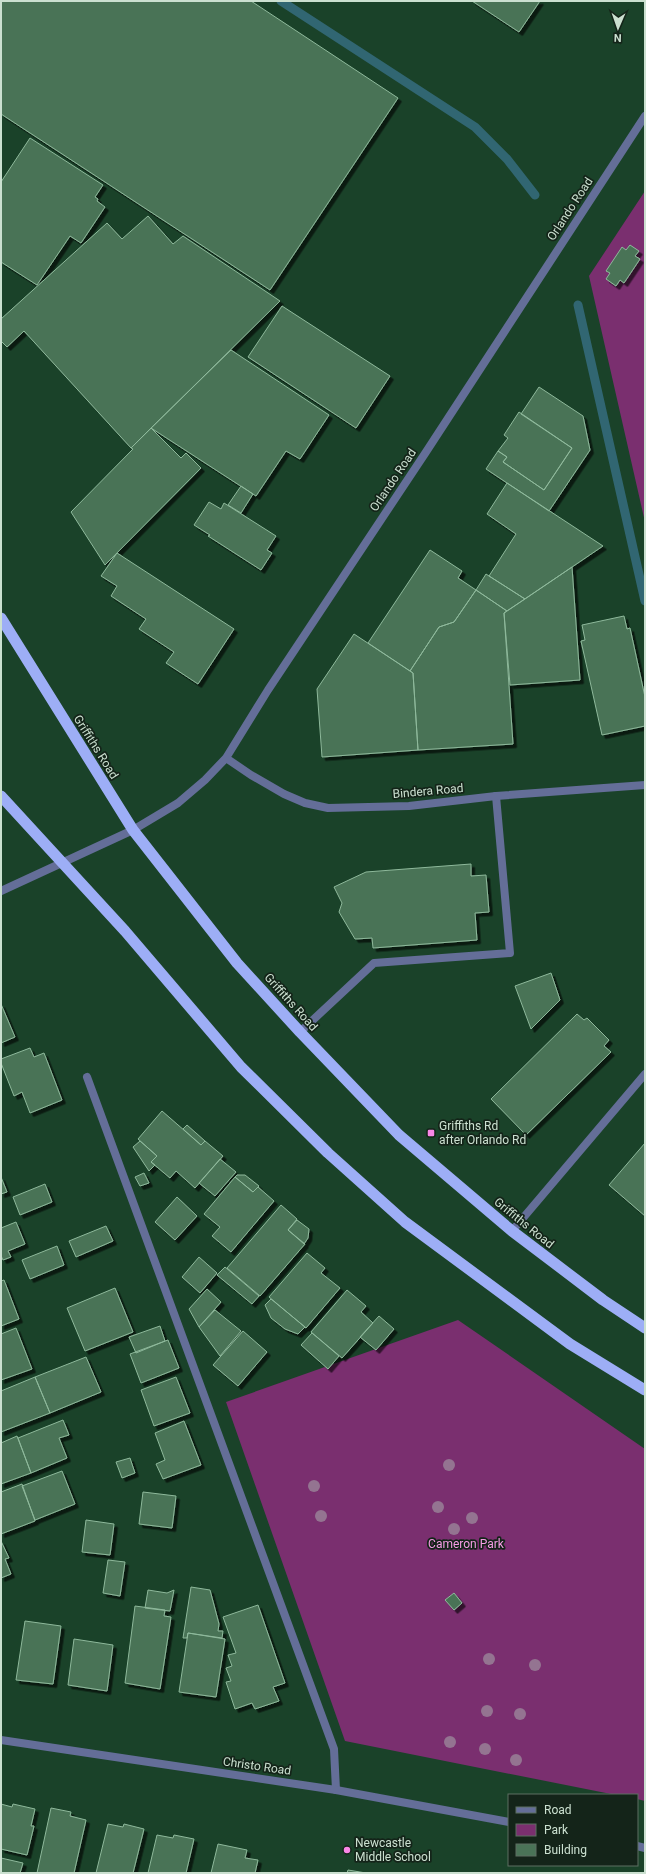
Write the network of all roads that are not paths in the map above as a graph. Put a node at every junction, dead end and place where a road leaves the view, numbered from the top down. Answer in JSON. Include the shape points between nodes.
{"nodes":[{"id":1,"x":645,"y":116,"type":"edge"},
{"id":2,"x":1,"y":618,"type":"edge"},
{"id":3,"x":226,"y":758,"type":"junction"},
{"id":4,"x":645,"y":785,"type":"edge"},
{"id":5,"x":1,"y":796,"type":"edge"},
{"id":6,"x":496,"y":796,"type":"junction"},
{"id":7,"x":133,"y":830,"type":"junction"},
{"id":8,"x":62,"y":864,"type":"junction"},
{"id":9,"x":1,"y":891,"type":"edge"},
{"id":10,"x":300,"y":1032,"type":"junction"},
{"id":11,"x":645,"y":1074,"type":"edge"},
{"id":12,"x":87,"y":1077,"type":"dead end"},
{"id":13,"x":512,"y":1231,"type":"junction"},
{"id":14,"x":645,"y":1328,"type":"edge"},
{"id":15,"x":645,"y":1390,"type":"edge"},
{"id":16,"x":1,"y":1740,"type":"edge"},
{"id":17,"x":336,"y":1790,"type":"junction"},
{"id":18,"x":508,"y":1822,"type":"edge"}],
"edges":[{"from":1,"to":3,"type":"street","name":"Orlando Road"},
{"from":2,"to":7,"type":"highway","name":"Griffiths Road"},
{"from":3,"to":6,"type":"street","name":"Bindera Road","via":[[284,794],[305,803],[328,808],[409,806]]},
{"from":3,"to":7,"type":"street","name":"Orlando Road","via":[[178,803]]},
{"from":4,"to":6,"type":"street","name":"Bindera Road"},
{"from":5,"to":8,"type":"highway"},
{"from":6,"to":10,"type":"street","via":[[510,953],[374,963]]},
{"from":7,"to":8,"type":"street","name":"Orlando Road"},
{"from":7,"to":10,"type":"highway","name":"Griffiths Road","via":[[237,963]]},
{"from":8,"to":9,"type":"street","name":"Orlando Road"},
{"from":8,"to":15,"type":"highway","via":[[125,931],[241,1067],[328,1153],[405,1222],[570,1344]]},
{"from":10,"to":13,"type":"highway","name":"Griffiths Road","via":[[399,1135]]},
{"from":11,"to":13,"type":"street"},
{"from":12,"to":17,"type":"street","via":[[334,1749]]},
{"from":13,"to":14,"type":"highway","name":"Griffiths Road","via":[[603,1300]]},
{"from":16,"to":17,"type":"street","name":"Christo Road"},
{"from":17,"to":18,"type":"street","name":"Christo Road"}]}
